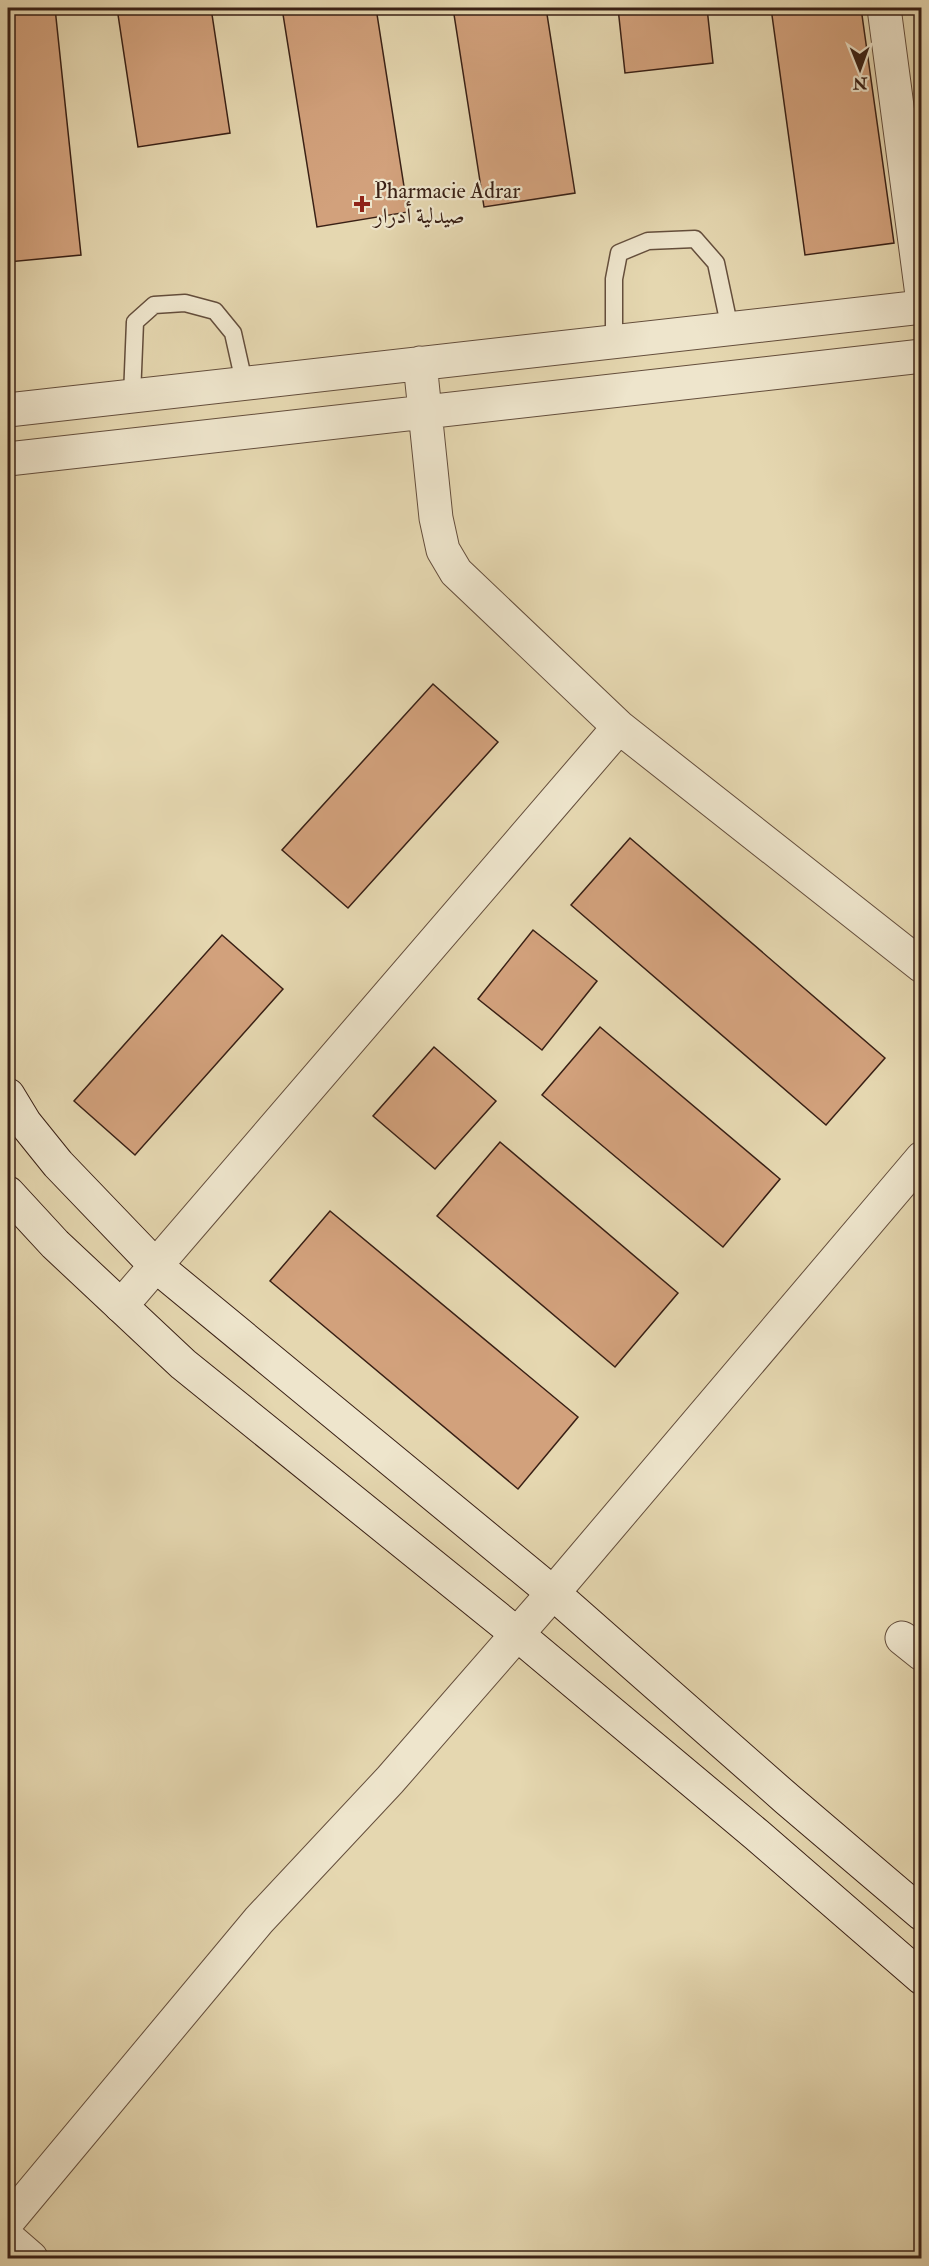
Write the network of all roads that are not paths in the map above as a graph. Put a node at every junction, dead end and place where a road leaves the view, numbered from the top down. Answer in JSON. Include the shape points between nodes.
{"nodes":[{"id":1,"x":884,"y":8,"type":"edge"},
{"id":2,"x":921,"y":296,"type":"edge"},
{"id":3,"x":921,"y":307,"type":"edge"},
{"id":4,"x":730,"y":328,"type":"junction"},
{"id":5,"x":614,"y":341,"type":"junction"},
{"id":6,"x":921,"y":356,"type":"edge"},
{"id":7,"x":420,"y":363,"type":"junction"},
{"id":8,"x":244,"y":382,"type":"junction"},
{"id":9,"x":132,"y":396,"type":"junction"},
{"id":10,"x":8,"y":410,"type":"edge"},
{"id":11,"x":426,"y":412,"type":"junction"},
{"id":12,"x":8,"y":459,"type":"edge"},
{"id":13,"x":620,"y":727,"type":"junction"},
{"id":14,"x":921,"y":966,"type":"edge"},
{"id":15,"x":8,"y":1095,"type":"edge"},
{"id":16,"x":921,"y":1158,"type":"edge"},
{"id":17,"x":8,"y":1193,"type":"edge"},
{"id":18,"x":155,"y":1265,"type":"junction"},
{"id":19,"x":121,"y":1306,"type":"junction"},
{"id":20,"x":553,"y":1593,"type":"junction"},
{"id":21,"x":517,"y":1634,"type":"junction"},
{"id":22,"x":921,"y":1914,"type":"edge"},
{"id":23,"x":921,"y":1978,"type":"edge"},
{"id":24,"x":8,"y":2222,"type":"edge"},
{"id":25,"x":8,"y":2238,"type":"edge"},
{"id":26,"x":31,"y":2259,"type":"edge"}],
"edges":[{"from":1,"to":2,"type":"street"},
{"from":3,"to":4,"type":"street"},
{"from":4,"to":5,"type":"street"},
{"from":4,"to":5,"type":"lane","via":[[716,263],[694,239],[648,241],[619,254],[614,279]]},
{"from":5,"to":7,"type":"street"},
{"from":6,"to":11,"type":"street"},
{"from":7,"to":8,"type":"street"},
{"from":7,"to":11,"type":"street"},
{"from":8,"to":9,"type":"street"},
{"from":8,"to":9,"type":"lane","via":[[233,333],[215,311],[185,303],[154,305],[135,322]]},
{"from":9,"to":10,"type":"street"},
{"from":11,"to":12,"type":"street"},
{"from":11,"to":13,"type":"street","via":[[436,518],[443,550],[456,572]]},
{"from":13,"to":14,"type":"street"},
{"from":13,"to":18,"type":"street"},
{"from":15,"to":18,"type":"street","via":[[58,1164]]},
{"from":16,"to":20,"type":"street"},
{"from":17,"to":19,"type":"street"},
{"from":18,"to":19,"type":"street"},
{"from":18,"to":20,"type":"street"},
{"from":19,"to":21,"type":"street","via":[[183,1364]]},
{"from":20,"to":21,"type":"street"},
{"from":20,"to":22,"type":"street"},
{"from":21,"to":23,"type":"street"},
{"from":21,"to":24,"type":"street","via":[[390,1780],[259,1920]]},
{"from":25,"to":26,"type":"street"}]}
